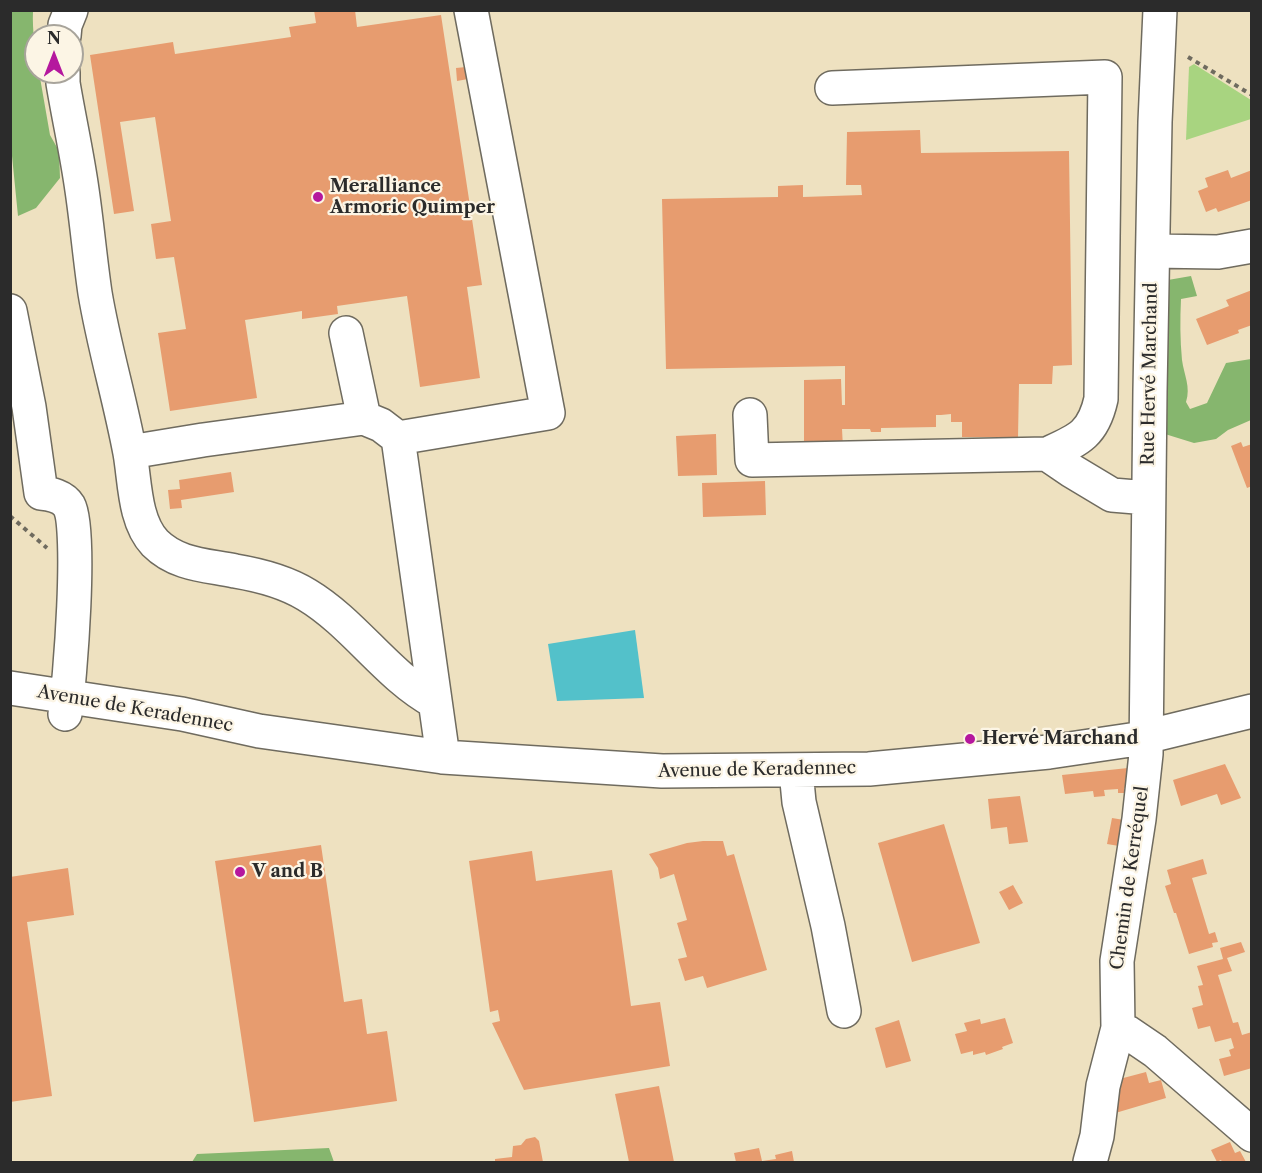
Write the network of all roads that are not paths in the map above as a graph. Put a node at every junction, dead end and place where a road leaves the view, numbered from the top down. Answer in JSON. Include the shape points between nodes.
{"nodes":[{"id":1,"x":471,"y":10,"type":"edge"},
{"id":2,"x":1160,"y":10,"type":"edge"},
{"id":3,"x":63,"y":84,"type":"edge"},
{"id":4,"x":832,"y":88,"type":"dead end"},
{"id":5,"x":1251,"y":246,"type":"edge"},
{"id":6,"x":1153,"y":251,"type":"junction"},
{"id":7,"x":10,"y":311,"type":"edge"},
{"id":8,"x":346,"y":333,"type":"dead end"},
{"id":9,"x":750,"y":415,"type":"dead end"},
{"id":10,"x":364,"y":418,"type":"junction"},
{"id":11,"x":398,"y":438,"type":"junction"},
{"id":12,"x":130,"y":452,"type":"junction"},
{"id":13,"x":1047,"y":454,"type":"junction"},
{"id":14,"x":1148,"y":498,"type":"junction"},
{"id":15,"x":10,"y":688,"type":"edge"},
{"id":16,"x":435,"y":702,"type":"junction"},
{"id":17,"x":66,"y":705,"type":"junction"},
{"id":18,"x":10,"y":706,"type":"edge"},
{"id":19,"x":1251,"y":711,"type":"edge"},
{"id":20,"x":1145,"y":737,"type":"junction"},
{"id":21,"x":443,"y":757,"type":"junction"},
{"id":22,"x":796,"y":771,"type":"junction"},
{"id":23,"x":844,"y":1011,"type":"dead end"},
{"id":24,"x":1118,"y":1028,"type":"junction"},
{"id":25,"x":1251,"y":1135,"type":"edge"},
{"id":26,"x":1090,"y":1162,"type":"edge"}],
"edges":[{"from":1,"to":11,"type":"street","via":[[548,413]]},
{"from":2,"to":6,"type":"street","name":"Rue Hervé Marchand"},
{"from":3,"to":12,"type":"street","via":[[82,188],[95,294]]},
{"from":4,"to":13,"type":"street","via":[[1105,77],[1101,399],[1087,433]]},
{"from":5,"to":6,"type":"street","via":[[1218,252]]},
{"from":6,"to":14,"type":"street","name":"Rue Hervé Marchand"},
{"from":7,"to":17,"type":"street","via":[[41,493],[60,498],[69,506],[73,518],[72,635]]},
{"from":8,"to":10,"type":"street"},
{"from":9,"to":13,"type":"street","via":[[752,460]]},
{"from":10,"to":11,"type":"street"},
{"from":10,"to":12,"type":"street"},
{"from":11,"to":16,"type":"street"},
{"from":12,"to":16,"type":"street","via":[[145,528],[165,551],[198,566],[257,575],[307,595],[352,630],[410,686]]},
{"from":13,"to":14,"type":"street","via":[[1112,495]]},
{"from":14,"to":20,"type":"street","name":"Rue Hervé Marchand"},
{"from":15,"to":17,"type":"street","name":"Avenue de Keradennec"},
{"from":16,"to":21,"type":"street"},
{"from":17,"to":18,"type":"street","name":"Avenue de Keradennec"},
{"from":17,"to":21,"type":"street","name":"Avenue de Keradennec","via":[[182,714],[259,731]]},
{"from":19,"to":20,"type":"street","name":"Avenue de Keradennec"},
{"from":20,"to":22,"type":"street","name":"Avenue de Keradennec","via":[[1092,747],[869,769]]},
{"from":20,"to":24,"type":"street","name":"Chemin de Kerréquel","via":[[1140,809],[1117,961]]},
{"from":21,"to":22,"type":"street","name":"Avenue de Keradennec","via":[[662,771]]},
{"from":22,"to":23,"type":"street","via":[[799,802]]},
{"from":24,"to":25,"type":"street","via":[[1155,1051]]},
{"from":24,"to":26,"type":"street","name":"Chemin de Kerréquel","via":[[1105,1075]]}]}
